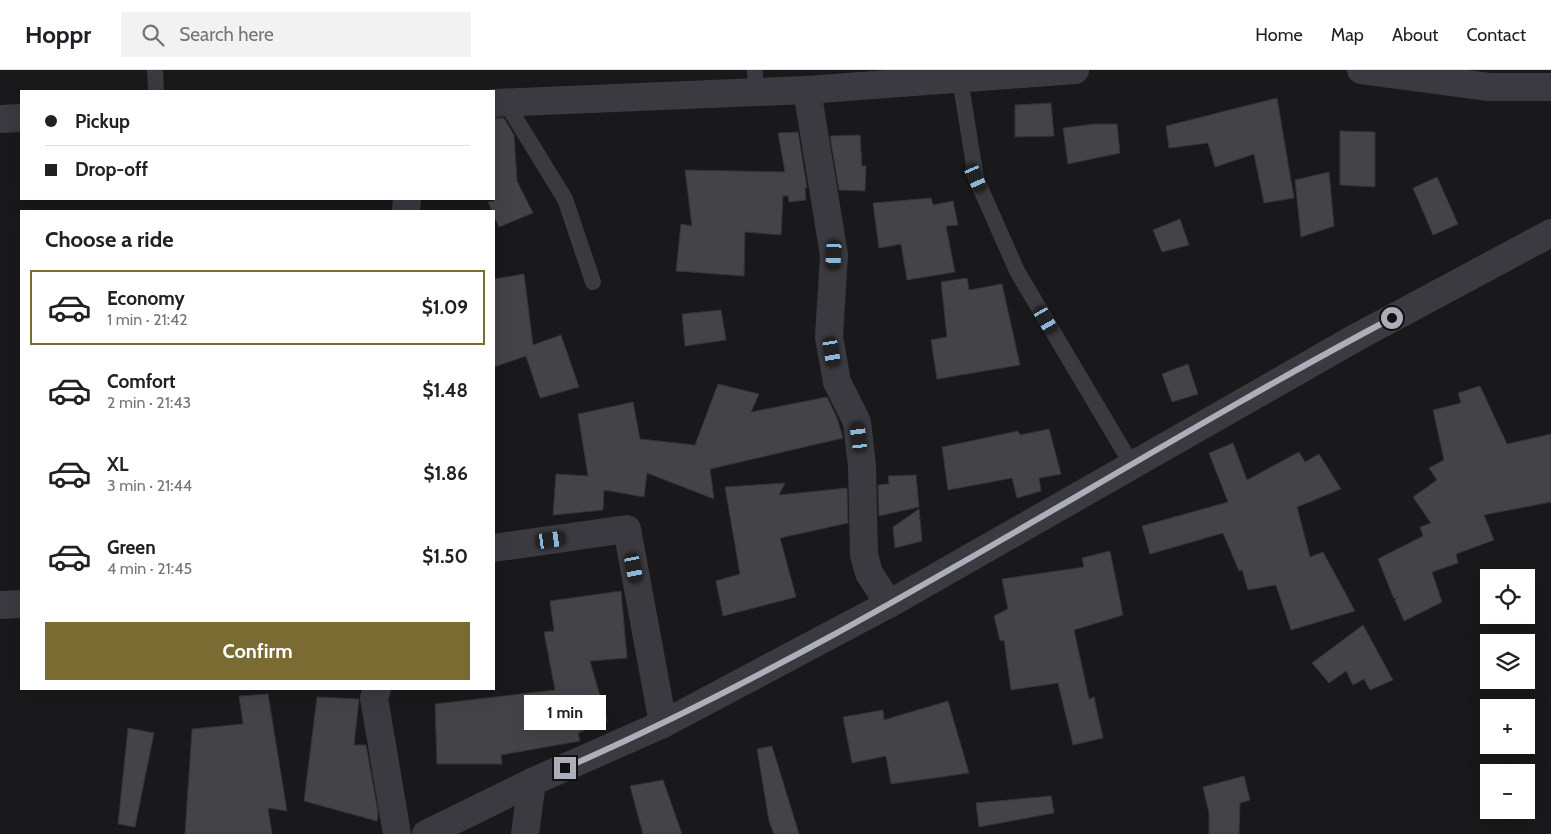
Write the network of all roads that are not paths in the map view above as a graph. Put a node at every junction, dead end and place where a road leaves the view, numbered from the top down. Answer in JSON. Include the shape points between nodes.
{"nodes":[{"id":1,"x":155,"y":70,"type":"edge"},
{"id":2,"x":1075,"y":70,"type":"edge"},
{"id":3,"x":1361,"y":70,"type":"edge"},
{"id":4,"x":960,"y":79,"type":"junction"},
{"id":5,"x":756,"y":81,"type":"edge"},
{"id":6,"x":1551,"y":87,"type":"edge"},
{"id":7,"x":156,"y":90,"type":"edge"},
{"id":8,"x":807,"y":90,"type":"junction"},
{"id":9,"x":500,"y":103,"type":"edge"},
{"id":10,"x":20,"y":118,"type":"edge"},
{"id":11,"x":0,"y":119,"type":"edge"},
{"id":12,"x":1551,"y":233,"type":"edge"},
{"id":13,"x":593,"y":282,"type":"dead end"},
{"id":14,"x":1132,"y":465,"type":"junction"},
{"id":15,"x":495,"y":548,"type":"edge"},
{"id":16,"x":20,"y":604,"type":"edge"},
{"id":17,"x":889,"y":604,"type":"junction"},
{"id":18,"x":0,"y":605,"type":"edge"},
{"id":19,"x":377,"y":690,"type":"edge"},
{"id":20,"x":663,"y":724,"type":"junction"},
{"id":21,"x":532,"y":782,"type":"junction"},
{"id":22,"x":397,"y":834,"type":"edge"},
{"id":23,"x":426,"y":834,"type":"edge"},
{"id":24,"x":525,"y":834,"type":"edge"}],
"edges":[{"from":1,"to":7,"type":"lane"},
{"from":2,"to":4,"type":"street"},
{"from":3,"to":6,"type":"street","via":[[1489,87]]},
{"from":4,"to":8,"type":"street"},
{"from":4,"to":14,"type":"lane","via":[[976,178],[998,229],[1017,271]]},
{"from":5,"to":8,"type":"street"},
{"from":5,"to":9,"type":"street"},
{"from":8,"to":17,"type":"street","via":[[834,255],[829,337],[837,382],[857,422],[862,466],[864,555],[869,572]]},
{"from":9,"to":13,"type":"lane","via":[[565,199]]},
{"from":10,"to":11,"type":"street"},
{"from":12,"to":14,"type":"street","via":[[1357,337]]},
{"from":14,"to":17,"type":"street"},
{"from":15,"to":20,"type":"street","via":[[627,529]]},
{"from":16,"to":18,"type":"street"},
{"from":17,"to":20,"type":"street"},
{"from":19,"to":22,"type":"street","via":[[374,698]]},
{"from":20,"to":21,"type":"street"},
{"from":21,"to":23,"type":"street"},
{"from":21,"to":24,"type":"street"}]}
